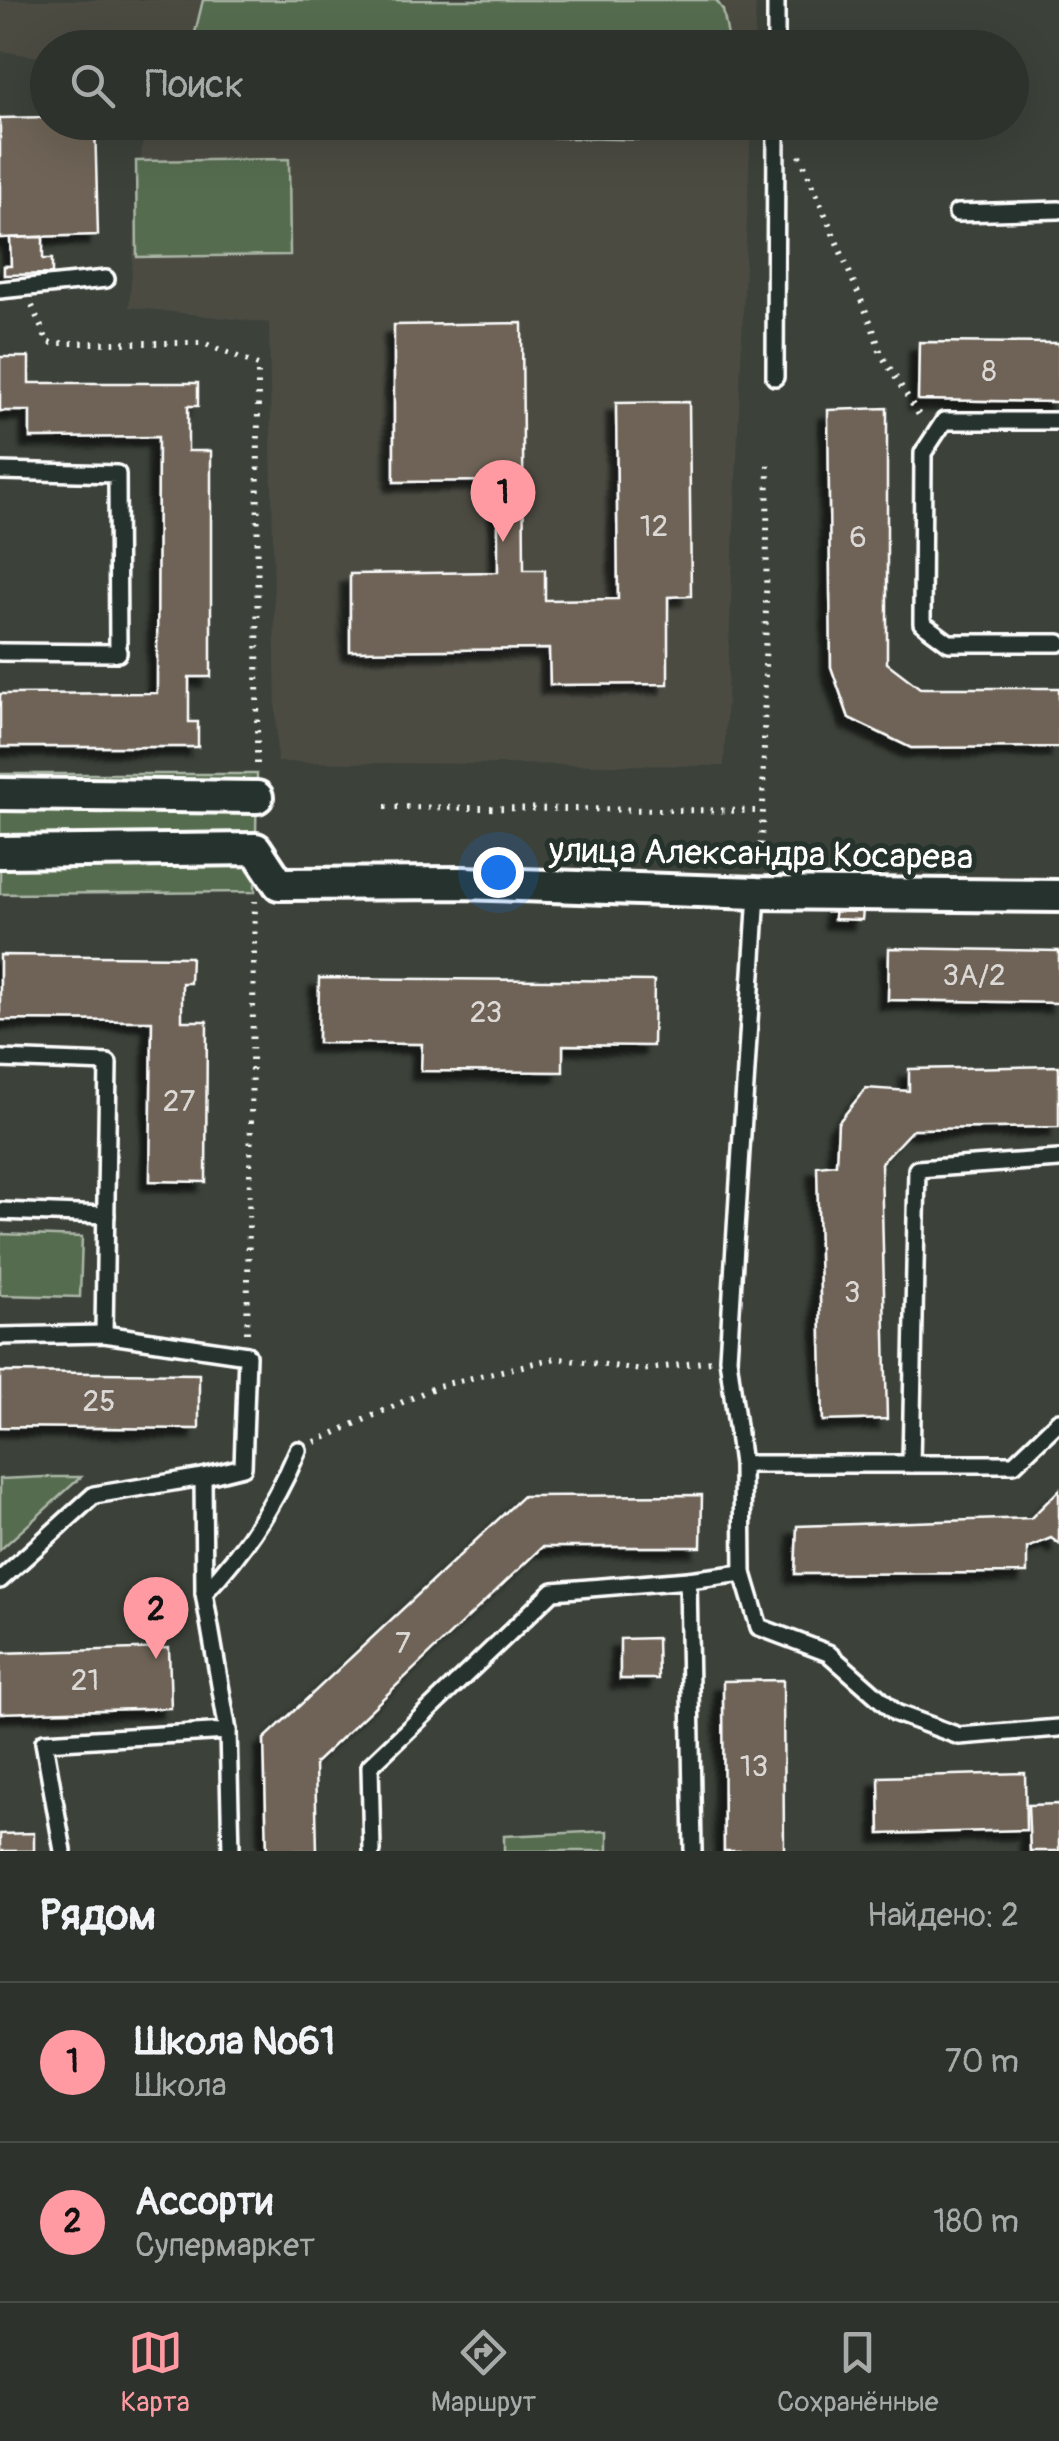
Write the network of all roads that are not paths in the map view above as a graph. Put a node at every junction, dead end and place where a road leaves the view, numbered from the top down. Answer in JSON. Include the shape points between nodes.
{"nodes":[{"id":1,"x":776,"y":0,"type":"edge"},
{"id":2,"x":776,"y":30,"type":"edge"},
{"id":3,"x":776,"y":140,"type":"edge"},
{"id":4,"x":1059,"y":210,"type":"edge"},
{"id":5,"x":958,"y":213,"type":"dead end"},
{"id":6,"x":106,"y":278,"type":"dead end"},
{"id":7,"x":0,"y":290,"type":"edge"},
{"id":8,"x":775,"y":377,"type":"dead end"},
{"id":9,"x":1059,"y":421,"type":"edge"},
{"id":10,"x":0,"y":472,"type":"edge"},
{"id":11,"x":1059,"y":643,"type":"edge"},
{"id":12,"x":0,"y":652,"type":"edge"},
{"id":13,"x":0,"y":794,"type":"edge"},
{"id":14,"x":256,"y":797,"type":"road end"},
{"id":15,"x":0,"y":852,"type":"edge"},
{"id":16,"x":757,"y":892,"type":"junction"},
{"id":17,"x":1059,"y":896,"type":"edge"},
{"id":18,"x":0,"y":1059,"type":"edge"},
{"id":19,"x":1059,"y":1159,"type":"edge"},
{"id":20,"x":0,"y":1212,"type":"edge"},
{"id":21,"x":106,"y":1214,"type":"junction"},
{"id":22,"x":104,"y":1334,"type":"junction"},
{"id":23,"x":0,"y":1336,"type":"edge"},
{"id":24,"x":1059,"y":1422,"type":"edge"},
{"id":25,"x":298,"y":1450,"type":"road end"},
{"id":26,"x":742,"y":1464,"type":"junction"},
{"id":27,"x":911,"y":1464,"type":"junction"},
{"id":28,"x":202,"y":1477,"type":"junction"},
{"id":29,"x":743,"y":1573,"type":"junction"},
{"id":30,"x":0,"y":1580,"type":"edge"},
{"id":31,"x":688,"y":1580,"type":"junction"},
{"id":32,"x":204,"y":1592,"type":"junction"},
{"id":33,"x":1059,"y":1728,"type":"edge"},
{"id":34,"x":228,"y":1732,"type":"junction"},
{"id":35,"x":63,"y":1851,"type":"edge"},
{"id":36,"x":231,"y":1851,"type":"edge"},
{"id":37,"x":372,"y":1851,"type":"edge"},
{"id":38,"x":693,"y":1851,"type":"edge"}],
"edges":[{"from":1,"to":2,"type":"lane"},
{"from":3,"to":8,"type":"lane"},
{"from":4,"to":5,"type":"lane"},
{"from":6,"to":7,"type":"lane"},
{"from":9,"to":11,"type":"lane","via":[[944,421],[922,453],[922,623],[949,643]]},
{"from":10,"to":12,"type":"lane","via":[[118,474],[118,653]]},
{"from":13,"to":14,"type":"street"},
{"from":15,"to":16,"type":"street","name":"улица Александра Косарева","via":[[256,849],[280,884]]},
{"from":16,"to":17,"type":"street","name":"улица Александра Косарева"},
{"from":16,"to":26,"type":"lane","via":[[728,1358]]},
{"from":18,"to":21,"type":"lane","via":[[108,1064]]},
{"from":19,"to":27,"type":"lane","via":[[917,1169]]},
{"from":20,"to":21,"type":"lane"},
{"from":21,"to":22,"type":"lane"},
{"from":22,"to":23,"type":"lane"},
{"from":22,"to":28,"type":"lane","via":[[246,1355],[243,1467]]},
{"from":24,"to":27,"type":"lane","via":[[1014,1464]]},
{"from":25,"to":32,"type":"lane","via":[[280,1492]]},
{"from":26,"to":27,"type":"lane"},
{"from":26,"to":29,"type":"lane"},
{"from":28,"to":30,"type":"lane","via":[[94,1495]]},
{"from":28,"to":32,"type":"lane"},
{"from":29,"to":31,"type":"lane"},
{"from":29,"to":33,"type":"lane","via":[[759,1627],[828,1654],[896,1713],[959,1736]]},
{"from":31,"to":37,"type":"lane","via":[[552,1591],[370,1766]]},
{"from":31,"to":38,"type":"lane"},
{"from":32,"to":34,"type":"lane"},
{"from":34,"to":35,"type":"lane","via":[[44,1742]]},
{"from":34,"to":36,"type":"lane"}]}
